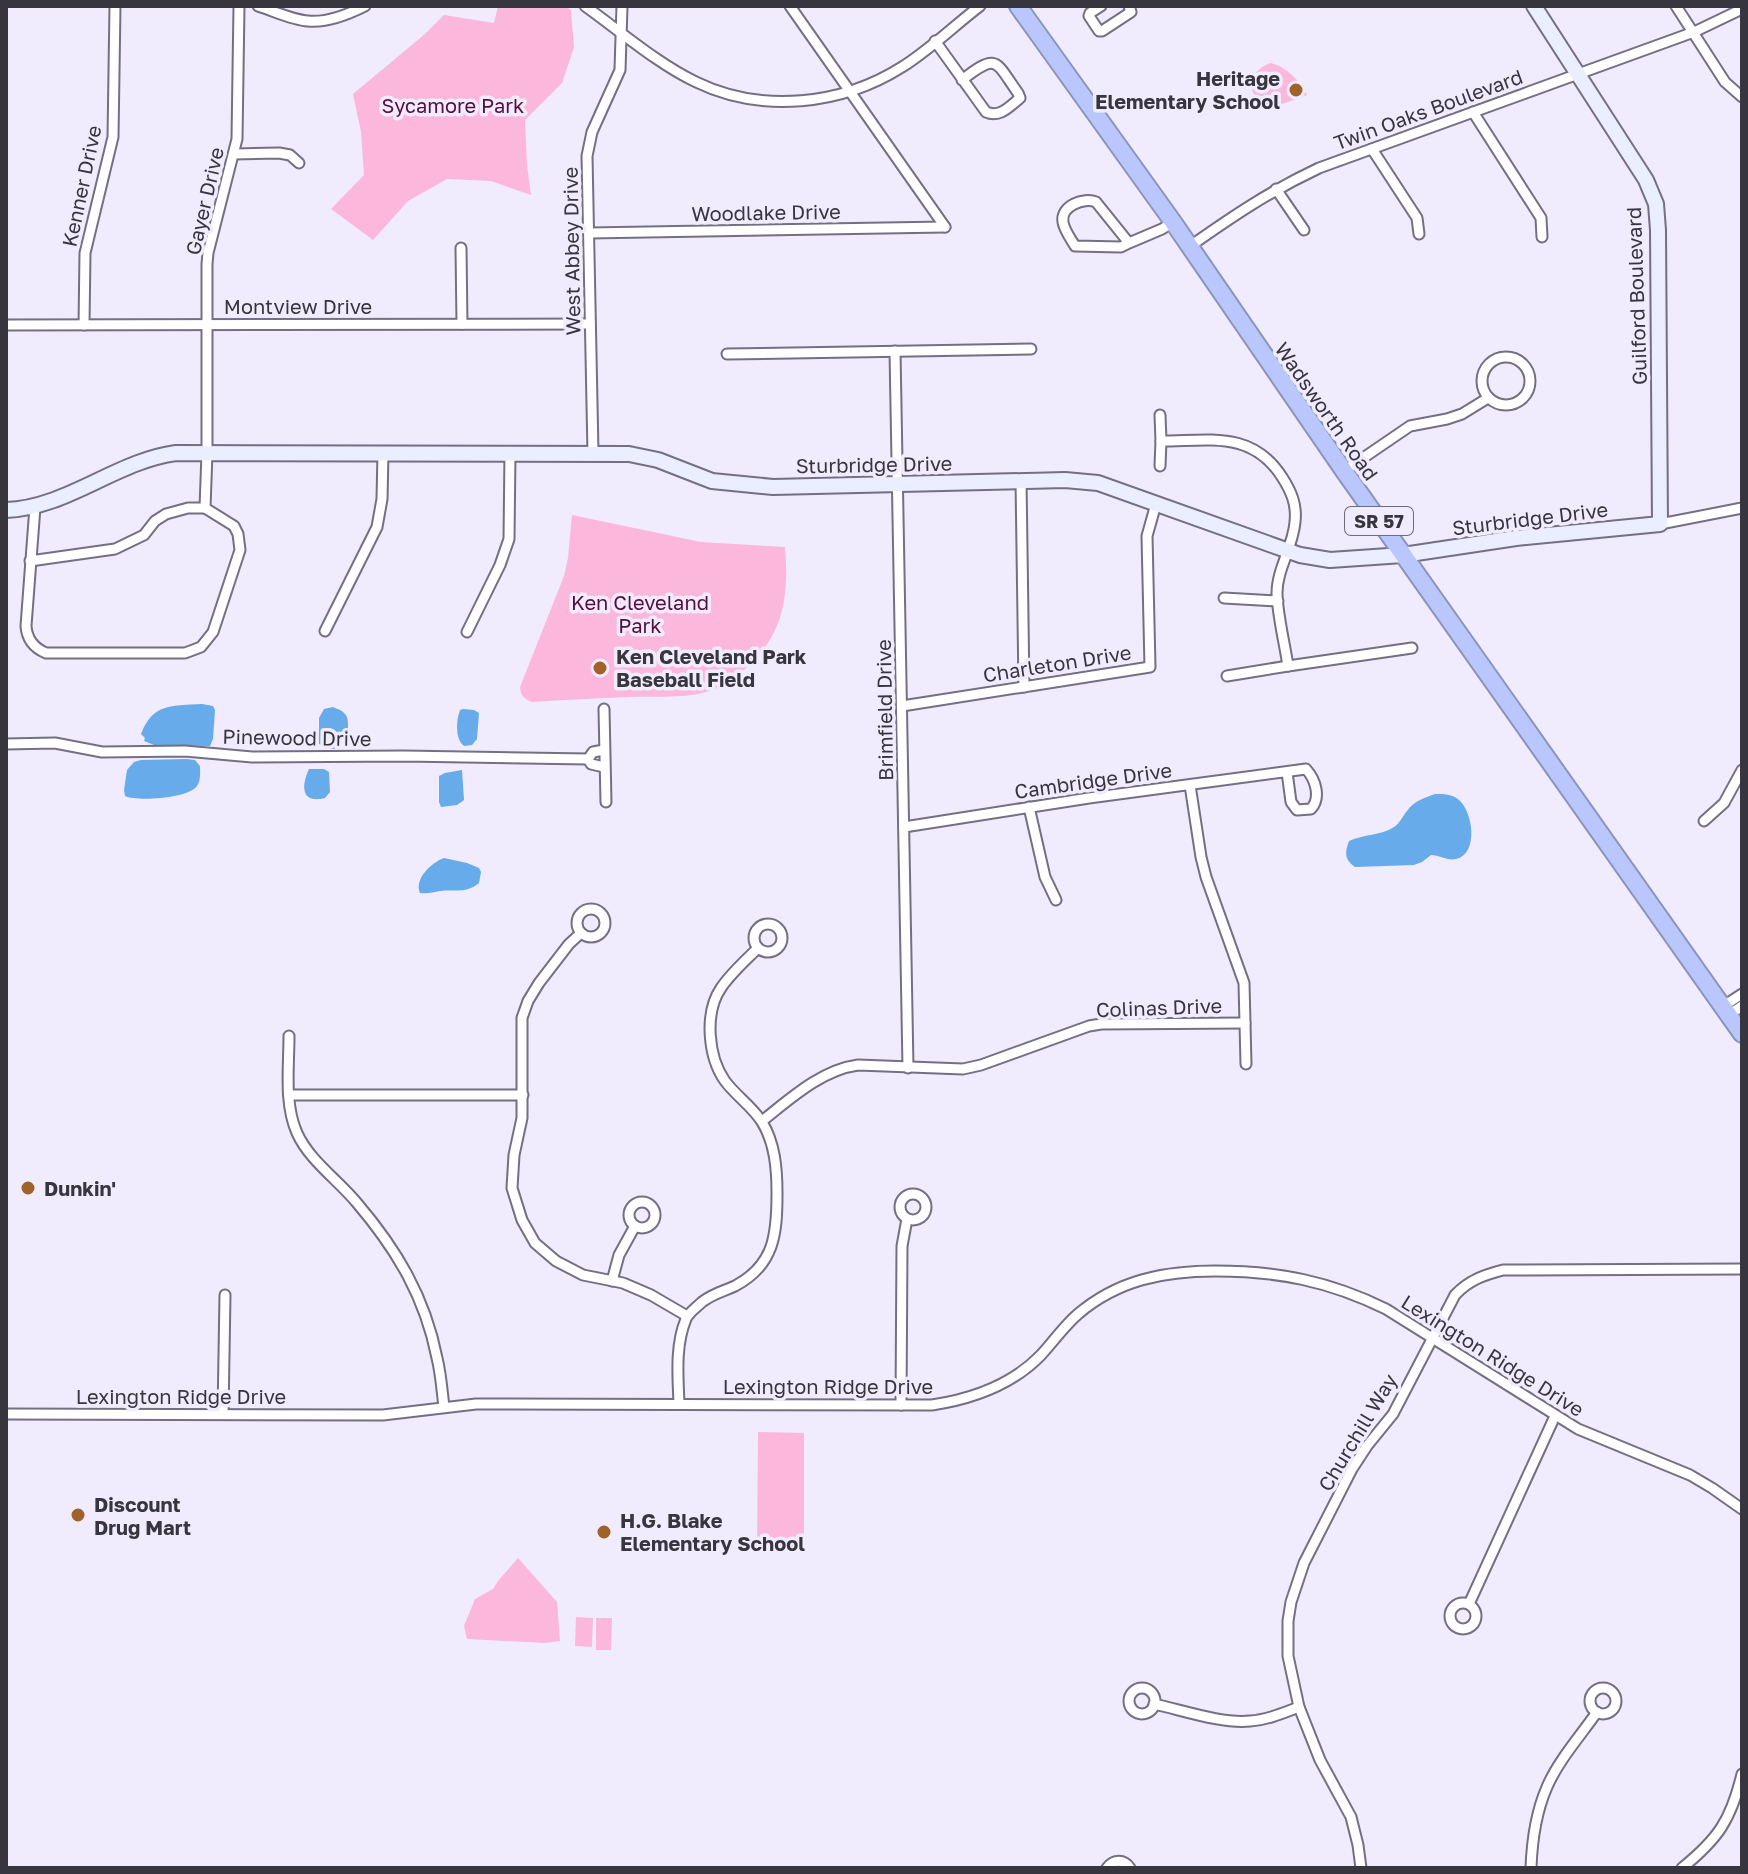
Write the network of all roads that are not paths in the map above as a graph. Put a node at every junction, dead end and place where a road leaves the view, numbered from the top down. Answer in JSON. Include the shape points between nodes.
{"nodes":[{"id":1,"x":115,"y":6,"type":"edge"},
{"id":2,"x":239,"y":6,"type":"edge"},
{"id":3,"x":258,"y":6,"type":"edge"},
{"id":4,"x":365,"y":6,"type":"edge"},
{"id":5,"x":585,"y":6,"type":"edge"},
{"id":6,"x":622,"y":6,"type":"edge"},
{"id":7,"x":790,"y":6,"type":"edge"},
{"id":8,"x":980,"y":6,"type":"edge"},
{"id":9,"x":1018,"y":6,"type":"edge"},
{"id":10,"x":1101,"y":6,"type":"edge"},
{"id":11,"x":1129,"y":6,"type":"edge"},
{"id":12,"x":1534,"y":6,"type":"edge"},
{"id":13,"x":1676,"y":6,"type":"edge"},
{"id":14,"x":1742,"y":9,"type":"edge"},
{"id":15,"x":621,"y":32,"type":"junction"},
{"id":16,"x":1694,"y":32,"type":"junction"},
{"id":17,"x":935,"y":41,"type":"junction"},
{"id":18,"x":1578,"y":74,"type":"junction"},
{"id":19,"x":962,"y":80,"type":"junction"},
{"id":20,"x":850,"y":91,"type":"junction"},
{"id":21,"x":1742,"y":97,"type":"edge"},
{"id":22,"x":1473,"y":112,"type":"junction"},
{"id":23,"x":1372,"y":149,"type":"junction"},
{"id":24,"x":234,"y":154,"type":"junction"},
{"id":25,"x":299,"y":163,"type":"dead end"},
{"id":26,"x":1276,"y":189,"type":"junction"},
{"id":27,"x":1173,"y":222,"type":"junction"},
{"id":28,"x":1304,"y":230,"type":"dead end"},
{"id":29,"x":589,"y":233,"type":"junction"},
{"id":30,"x":1419,"y":234,"type":"dead end"},
{"id":31,"x":1542,"y":237,"type":"dead end"},
{"id":32,"x":1129,"y":243,"type":"junction"},
{"id":33,"x":1189,"y":247,"type":"junction"},
{"id":34,"x":461,"y":248,"type":"dead end"},
{"id":35,"x":207,"y":324,"type":"junction"},
{"id":36,"x":462,"y":324,"type":"junction"},
{"id":37,"x":590,"y":324,"type":"junction"},
{"id":38,"x":6,"y":325,"type":"edge"},
{"id":39,"x":84,"y":325,"type":"junction"},
{"id":40,"x":1031,"y":349,"type":"dead end"},
{"id":41,"x":895,"y":351,"type":"junction"},
{"id":42,"x":727,"y":354,"type":"dead end"},
{"id":43,"x":1488,"y":398,"type":"junction"},
{"id":44,"x":1160,"y":415,"type":"dead end"},
{"id":45,"x":1161,"y":441,"type":"junction"},
{"id":46,"x":207,"y":453,"type":"junction"},
{"id":47,"x":383,"y":453,"type":"junction"},
{"id":48,"x":510,"y":453,"type":"junction"},
{"id":49,"x":593,"y":453,"type":"junction"},
{"id":50,"x":1160,"y":466,"type":"dead end"},
{"id":51,"x":1344,"y":471,"type":"junction"},
{"id":52,"x":1021,"y":480,"type":"junction"},
{"id":53,"x":898,"y":483,"type":"junction"},
{"id":54,"x":1156,"y":504,"type":"junction"},
{"id":55,"x":35,"y":507,"type":"junction"},
{"id":56,"x":205,"y":508,"type":"junction"},
{"id":57,"x":1742,"y":508,"type":"edge"},
{"id":58,"x":6,"y":510,"type":"edge"},
{"id":59,"x":1660,"y":524,"type":"junction"},
{"id":60,"x":1288,"y":551,"type":"junction"},
{"id":61,"x":1403,"y":555,"type":"junction"},
{"id":62,"x":30,"y":561,"type":"junction"},
{"id":63,"x":1224,"y":598,"type":"dead end"},
{"id":64,"x":1278,"y":601,"type":"junction"},
{"id":65,"x":325,"y":631,"type":"dead end"},
{"id":66,"x":467,"y":632,"type":"dead end"},
{"id":67,"x":1412,"y":648,"type":"dead end"},
{"id":68,"x":1288,"y":666,"type":"junction"},
{"id":69,"x":1227,"y":676,"type":"dead end"},
{"id":70,"x":1024,"y":687,"type":"junction"},
{"id":71,"x":902,"y":706,"type":"junction"},
{"id":72,"x":604,"y":709,"type":"dead end"},
{"id":73,"x":6,"y":744,"type":"edge"},
{"id":74,"x":604,"y":750,"type":"junction"},
{"id":75,"x":588,"y":759,"type":"junction"},
{"id":76,"x":604,"y":767,"type":"junction"},
{"id":77,"x":1742,"y":770,"type":"edge"},
{"id":78,"x":1287,"y":772,"type":"junction"},
{"id":79,"x":1190,"y":785,"type":"junction"},
{"id":80,"x":606,"y":802,"type":"dead end"},
{"id":81,"x":1029,"y":807,"type":"junction"},
{"id":82,"x":1704,"y":821,"type":"dead end"},
{"id":83,"x":904,"y":827,"type":"junction"},
{"id":84,"x":1056,"y":900,"type":"dead end"},
{"id":85,"x":581,"y":933,"type":"dead end"},
{"id":86,"x":758,"y":948,"type":"dead end"},
{"id":87,"x":1742,"y":994,"type":"edge"},
{"id":88,"x":1731,"y":1009,"type":"edge"},
{"id":89,"x":1245,"y":1023,"type":"junction"},
{"id":90,"x":1742,"y":1034,"type":"edge"},
{"id":91,"x":289,"y":1036,"type":"dead end"},
{"id":92,"x":1246,"y":1064,"type":"dead end"},
{"id":93,"x":908,"y":1068,"type":"junction"},
{"id":94,"x":289,"y":1095,"type":"junction"},
{"id":95,"x":523,"y":1095,"type":"junction"},
{"id":96,"x":762,"y":1121,"type":"junction"},
{"id":97,"x":907,"y":1219,"type":"dead end"},
{"id":98,"x":635,"y":1226,"type":"dead end"},
{"id":99,"x":1742,"y":1269,"type":"edge"},
{"id":100,"x":612,"y":1281,"type":"junction"},
{"id":101,"x":225,"y":1295,"type":"dead end"},
{"id":102,"x":687,"y":1316,"type":"junction"},
{"id":103,"x":1433,"y":1337,"type":"junction"},
{"id":104,"x":679,"y":1404,"type":"junction"},
{"id":105,"x":901,"y":1405,"type":"junction"},
{"id":106,"x":444,"y":1407,"type":"junction"},
{"id":107,"x":6,"y":1414,"type":"edge"},
{"id":108,"x":223,"y":1414,"type":"junction"},
{"id":109,"x":1555,"y":1416,"type":"junction"},
{"id":110,"x":1742,"y":1509,"type":"edge"},
{"id":111,"x":1469,"y":1604,"type":"dead end"},
{"id":112,"x":1154,"y":1704,"type":"dead end"},
{"id":113,"x":1299,"y":1707,"type":"junction"},
{"id":114,"x":1597,"y":1712,"type":"dead end"},
{"id":115,"x":1742,"y":1774,"type":"edge"},
{"id":116,"x":1107,"y":1868,"type":"edge"},
{"id":117,"x":1130,"y":1868,"type":"edge"},
{"id":118,"x":1361,"y":1868,"type":"edge"},
{"id":119,"x":1531,"y":1868,"type":"edge"},
{"id":120,"x":1682,"y":1868,"type":"edge"}],
"edges":[{"from":1,"to":39,"type":"street","name":"Kenner Drive","via":[[113,137],[85,253]]},
{"from":2,"to":24,"type":"street","name":"Gayer Drive"},
{"from":3,"to":4,"type":"street","via":[[313,22]]},
{"from":5,"to":15,"type":"street"},
{"from":6,"to":15,"type":"street","name":"West Abbey Drive"},
{"from":7,"to":20,"type":"street"},
{"from":8,"to":17,"type":"street"},
{"from":9,"to":27,"type":"highway","name":"Wadsworth Road","number":"SR 57"},
{"from":10,"to":11,"type":"street","via":[[1089,16],[1099,31],[1131,12]]},
{"from":12,"to":18,"type":"street","name":"Guilford Boulevard"},
{"from":13,"to":16,"type":"street"},
{"from":14,"to":16,"type":"street","name":"Twin Oaks Boulevard"},
{"from":15,"to":20,"type":"street","via":[[680,74],[729,94],[788,102]]},
{"from":15,"to":29,"type":"street","name":"West Abbey Drive","via":[[620,70],[589,144]]},
{"from":16,"to":18,"type":"street","name":"Twin Oaks Boulevard"},
{"from":16,"to":21,"type":"street","via":[[1725,82]]},
{"from":17,"to":19,"type":"street"},
{"from":17,"to":20,"type":"street","via":[[904,66]]},
{"from":18,"to":22,"type":"street","name":"Twin Oaks Boulevard"},
{"from":18,"to":59,"type":"street","name":"Guilford Boulevard","via":[[1656,204]]},
{"from":19,"to":19,"type":"street","via":[[990,114],[1000,114],[1020,98],[990,61]]},
{"from":20,"to":29,"type":"street","name":"Woodlake Drive","via":[[945,227]]},
{"from":22,"to":23,"type":"street","name":"Twin Oaks Boulevard"},
{"from":22,"to":31,"type":"street","via":[[1541,218]]},
{"from":23,"to":26,"type":"street","name":"Twin Oaks Boulevard"},
{"from":23,"to":30,"type":"street","via":[[1417,218]]},
{"from":24,"to":25,"type":"street","via":[[279,153]]},
{"from":24,"to":35,"type":"street","name":"Gayer Drive","via":[[208,253]]},
{"from":26,"to":28,"type":"street"},
{"from":26,"to":33,"type":"street","name":"Twin Oaks Boulevard"},
{"from":27,"to":32,"type":"street"},
{"from":27,"to":33,"type":"highway","name":"Wadsworth Road","number":"SR 57"},
{"from":29,"to":37,"type":"street","name":"West Abbey Drive"},
{"from":32,"to":32,"type":"street","via":[[1091,199],[1065,211],[1063,224],[1075,246]]},
{"from":33,"to":51,"type":"highway","name":"Wadsworth Road","number":"SR 57"},
{"from":34,"to":36,"type":"street"},
{"from":35,"to":36,"type":"street","name":"Montview Drive"},
{"from":35,"to":39,"type":"street","name":"Montview Drive"},
{"from":35,"to":46,"type":"street","name":"Gayer Drive"},
{"from":36,"to":37,"type":"street","name":"Montview Drive"},
{"from":37,"to":49,"type":"street","name":"West Abbey Drive"},
{"from":38,"to":39,"type":"street","name":"Montview Drive"},
{"from":40,"to":41,"type":"street"},
{"from":41,"to":42,"type":"street"},
{"from":41,"to":53,"type":"street","name":"Brimfield Drive"},
{"from":43,"to":43,"type":"street","via":[[1503,406],[1518,403],[1529,391],[1527,367],[1506,356],[1490,362],[1482,376]]},
{"from":43,"to":51,"type":"street","via":[[1462,414],[1410,426]]},
{"from":44,"to":45,"type":"street"},
{"from":45,"to":50,"type":"street"},
{"from":45,"to":60,"type":"street","via":[[1230,441],[1262,453],[1275,465],[1295,506]]},
{"from":46,"to":47,"type":"street","name":"Sturbridge Drive"},
{"from":46,"to":55,"type":"street","name":"Sturbridge Drive","via":[[147,459]]},
{"from":46,"to":56,"type":"street","name":"Gayer Drive"},
{"from":47,"to":48,"type":"street","name":"Sturbridge Drive"},
{"from":47,"to":65,"type":"street","via":[[377,527]]},
{"from":48,"to":49,"type":"street","name":"Sturbridge Drive"},
{"from":48,"to":66,"type":"street","via":[[506,551]]},
{"from":49,"to":53,"type":"street","name":"Sturbridge Drive","via":[[644,456],[712,481],[773,487]]},
{"from":51,"to":61,"type":"highway","name":"Wadsworth Road","number":"SR 57"},
{"from":52,"to":53,"type":"street","name":"Sturbridge Drive"},
{"from":52,"to":54,"type":"street","name":"Sturbridge Drive","via":[[1098,483]]},
{"from":52,"to":70,"type":"street"},
{"from":53,"to":71,"type":"street","name":"Brimfield Drive"},
{"from":54,"to":60,"type":"street","name":"Sturbridge Drive"},
{"from":54,"to":70,"type":"street","name":"Charleton Drive","via":[[1147,536],[1150,667]]},
{"from":55,"to":58,"type":"street","name":"Sturbridge Drive"},
{"from":55,"to":62,"type":"street"},
{"from":56,"to":62,"type":"street","via":[[166,514],[144,535],[115,549]]},
{"from":56,"to":62,"type":"street","via":[[234,526],[240,550],[213,632],[201,647],[185,653],[40,650],[29,640],[26,626]]},
{"from":57,"to":59,"type":"street","name":"Sturbridge Drive"},
{"from":59,"to":61,"type":"street","name":"Sturbridge Drive"},
{"from":60,"to":61,"type":"street","name":"Sturbridge Drive","via":[[1330,560]]},
{"from":60,"to":64,"type":"street"},
{"from":61,"to":88,"type":"highway","name":"Wadsworth Road","number":"SR 57"},
{"from":63,"to":64,"type":"street"},
{"from":64,"to":68,"type":"street"},
{"from":67,"to":68,"type":"street"},
{"from":68,"to":69,"type":"street"},
{"from":70,"to":71,"type":"street","name":"Charleton Drive"},
{"from":71,"to":83,"type":"street","name":"Brimfield Drive"},
{"from":72,"to":74,"type":"street"},
{"from":73,"to":75,"type":"street","name":"Pinewood Drive","via":[[252,757]]},
{"from":74,"to":75,"type":"street"},
{"from":74,"to":76,"type":"street"},
{"from":75,"to":76,"type":"street","name":"Pinewood Drive"},
{"from":76,"to":80,"type":"street"},
{"from":77,"to":82,"type":"street","via":[[1724,803]]},
{"from":78,"to":78,"type":"street","via":[[1306,769],[1312,776],[1317,800],[1311,809],[1294,807]]},
{"from":78,"to":79,"type":"street","name":"Cambridge Drive"},
{"from":79,"to":81,"type":"street","name":"Cambridge Drive"},
{"from":79,"to":89,"type":"street","via":[[1206,877],[1244,983]]},
{"from":81,"to":83,"type":"street","name":"Cambridge Drive"},
{"from":81,"to":84,"type":"street","via":[[1045,877]]},
{"from":83,"to":93,"type":"street","name":"Brimfield Drive"},
{"from":85,"to":95,"type":"street","via":[[528,1001],[522,1018]]},
{"from":86,"to":96,"type":"street","via":[[719,991],[711,1026],[723,1079]]},
{"from":87,"to":88,"type":"street"},
{"from":88,"to":90,"type":"highway","name":"Wadsworth Road","number":"SR 57"},
{"from":89,"to":92,"type":"street"},
{"from":89,"to":93,"type":"street","name":"Colinas Drive","via":[[1101,1024],[974,1067]]},
{"from":91,"to":94,"type":"street"},
{"from":93,"to":96,"type":"street","name":"Colinas Drive","via":[[837,1069]]},
{"from":94,"to":95,"type":"street"},
{"from":94,"to":106,"type":"street","via":[[302,1142],[385,1237],[414,1285],[437,1359]]},
{"from":95,"to":100,"type":"street","via":[[512,1188],[522,1220],[535,1243],[556,1261],[583,1275]]},
{"from":96,"to":102,"type":"street","via":[[777,1172],[774,1243],[762,1265],[736,1286],[712,1294]]},
{"from":97,"to":105,"type":"street","via":[[902,1246]]},
{"from":98,"to":100,"type":"street"},
{"from":99,"to":103,"type":"street","name":"Churchill Way","via":[[1503,1270],[1462,1287]]},
{"from":100,"to":102,"type":"street"},
{"from":101,"to":108,"type":"street"},
{"from":102,"to":104,"type":"street","via":[[679,1348]]},
{"from":103,"to":105,"type":"street","name":"Lexington Ridge Drive","via":[[1364,1298],[1324,1284],[1257,1271],[1180,1272],[1106,1294],[1077,1315],[1033,1362],[992,1388],[957,1401]]},
{"from":103,"to":109,"type":"street","name":"Lexington Ridge Drive"},
{"from":103,"to":113,"type":"street","name":"Churchill Way","via":[[1393,1414],[1357,1460],[1296,1582],[1288,1656]]},
{"from":104,"to":105,"type":"street","name":"Lexington Ridge Drive"},
{"from":104,"to":106,"type":"street","name":"Lexington Ridge Drive"},
{"from":106,"to":108,"type":"street","name":"Lexington Ridge Drive","via":[[383,1415]]},
{"from":107,"to":108,"type":"street","name":"Lexington Ridge Drive"},
{"from":109,"to":110,"type":"street","name":"Lexington Ridge Drive","via":[[1595,1438],[1690,1475]]},
{"from":109,"to":111,"type":"street"},
{"from":112,"to":113,"type":"street","via":[[1246,1722]]},
{"from":113,"to":118,"type":"street","name":"Churchill Way","via":[[1351,1817]]},
{"from":114,"to":119,"type":"street","via":[[1548,1785],[1532,1842]]},
{"from":115,"to":120,"type":"street","via":[[1718,1834]]},
{"from":116,"to":117,"type":"street","via":[[1119,1861]]}]}
